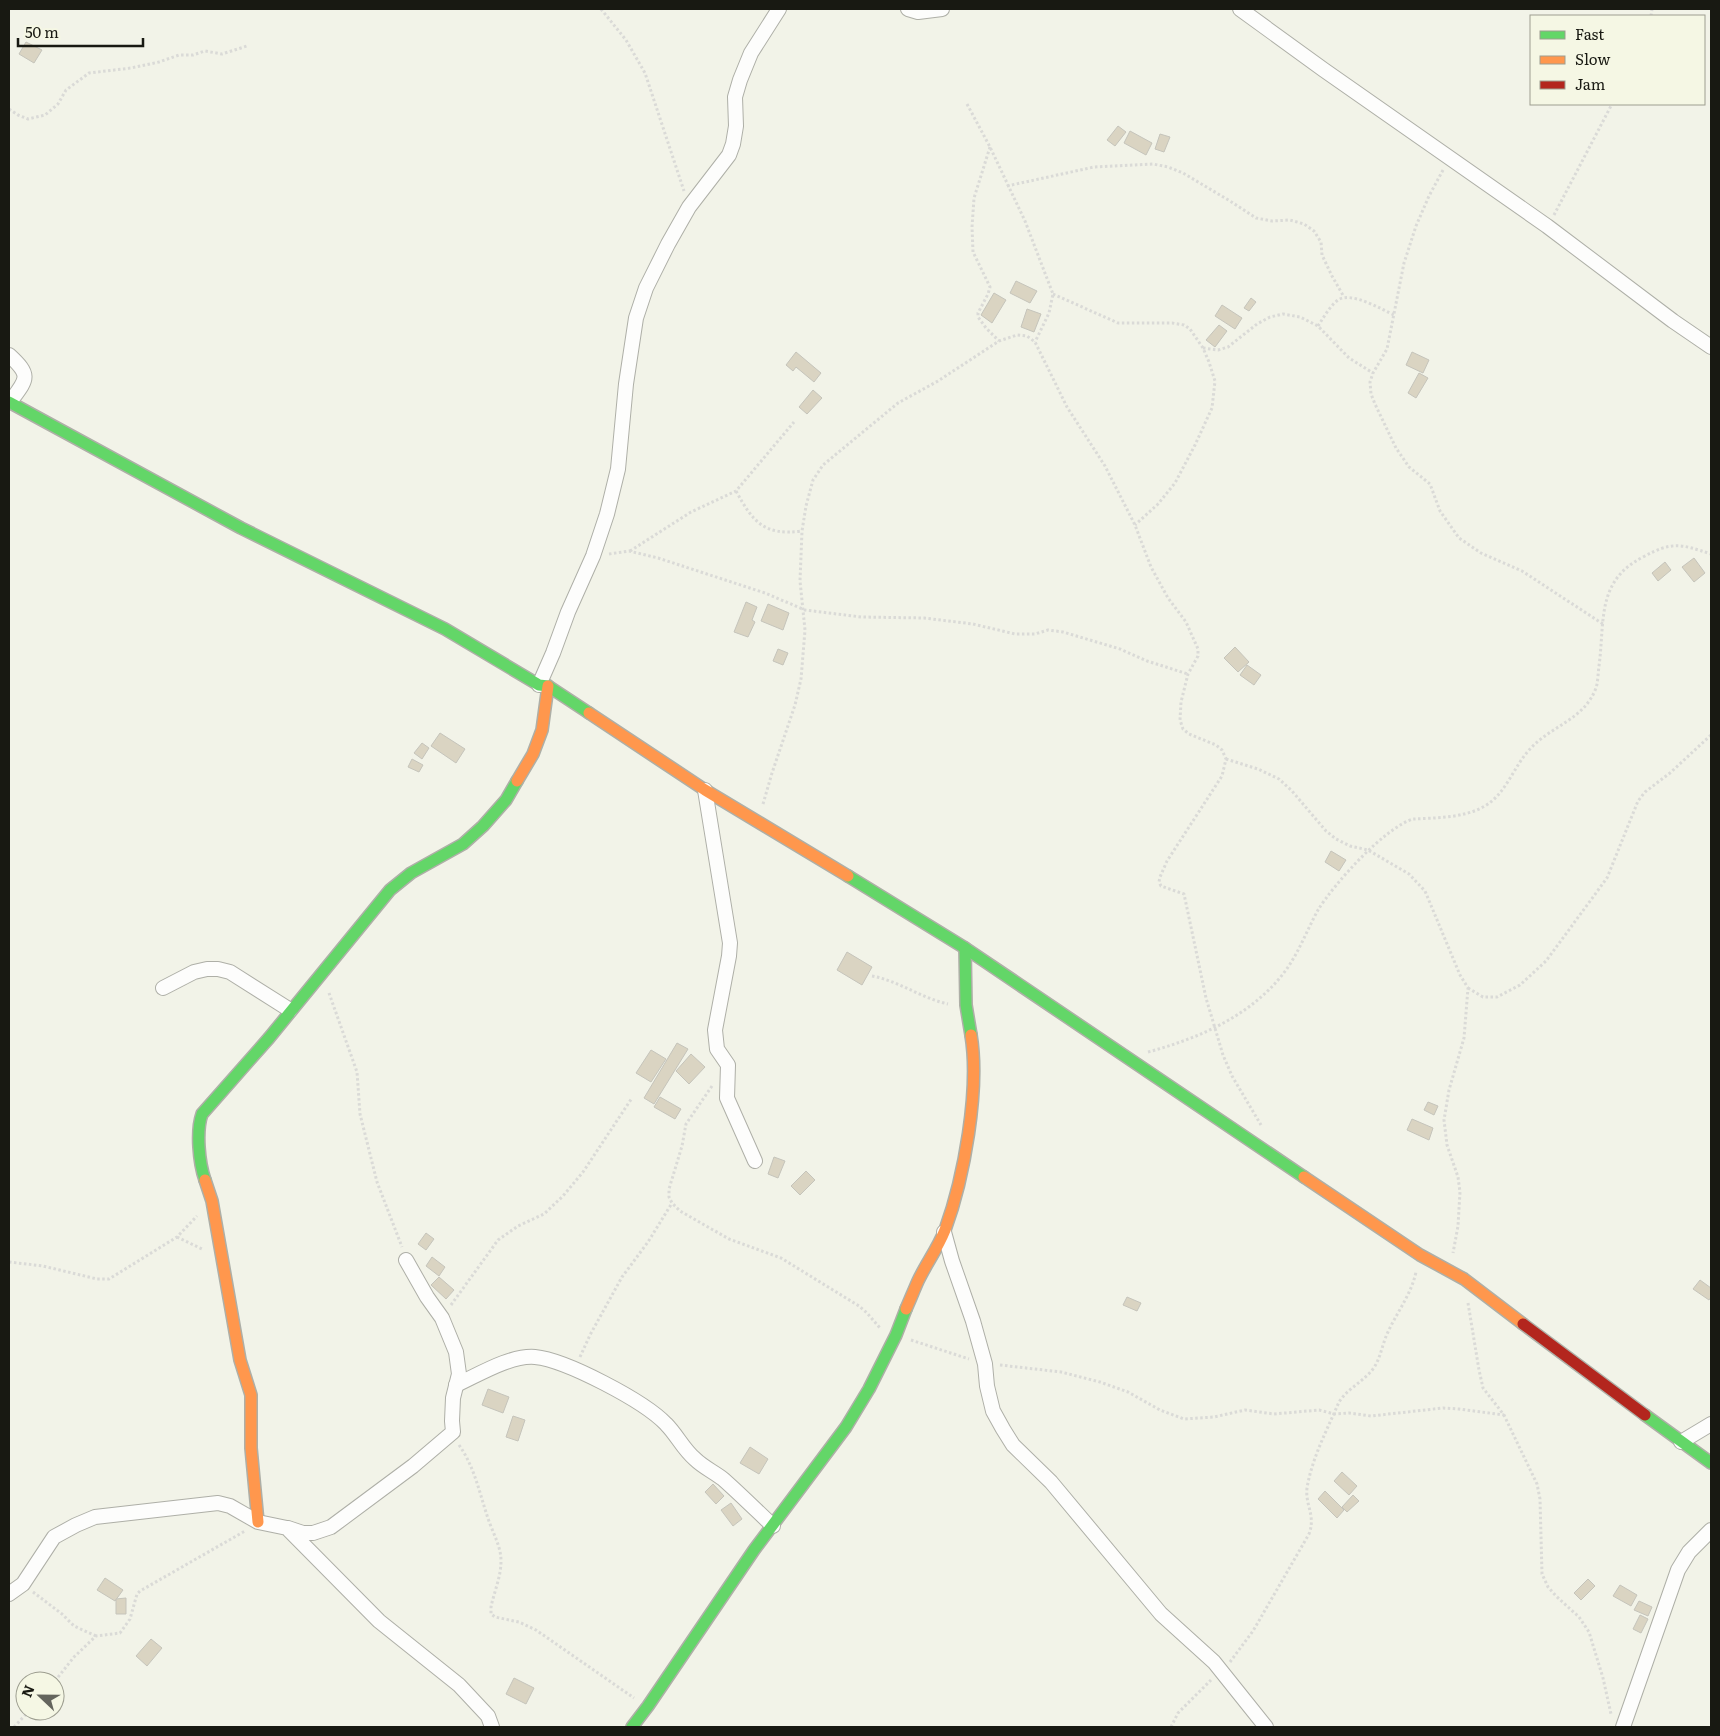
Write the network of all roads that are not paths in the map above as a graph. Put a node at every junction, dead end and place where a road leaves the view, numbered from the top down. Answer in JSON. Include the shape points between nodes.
{"nodes":[{"id":1,"x":780,"y":9,"type":"edge"},
{"id":2,"x":908,"y":9,"type":"edge"},
{"id":3,"x":942,"y":9,"type":"edge"},
{"id":4,"x":1240,"y":9,"type":"edge"},
{"id":5,"x":1711,"y":347,"type":"edge"},
{"id":6,"x":9,"y":355,"type":"edge"},
{"id":7,"x":9,"y":402,"type":"edge"},
{"id":8,"x":544,"y":685,"type":"junction"},
{"id":9,"x":704,"y":790,"type":"junction"},
{"id":10,"x":965,"y":948,"type":"junction"},
{"id":11,"x":163,"y":988,"type":"dead end"},
{"id":12,"x":290,"y":1010,"type":"junction"},
{"id":13,"x":755,"y":1161,"type":"dead end"},
{"id":14,"x":944,"y":1232,"type":"junction"},
{"id":15,"x":406,"y":1260,"type":"road end"},
{"id":16,"x":456,"y":1385,"type":"junction"},
{"id":17,"x":1711,"y":1424,"type":"edge"},
{"id":18,"x":1681,"y":1442,"type":"junction"},
{"id":19,"x":1711,"y":1463,"type":"edge"},
{"id":20,"x":258,"y":1522,"type":"junction"},
{"id":21,"x":774,"y":1526,"type":"junction"},
{"id":22,"x":287,"y":1528,"type":"junction"},
{"id":23,"x":1711,"y":1530,"type":"edge"},
{"id":24,"x":9,"y":1594,"type":"edge"},
{"id":25,"x":492,"y":1727,"type":"edge"},
{"id":26,"x":632,"y":1727,"type":"edge"},
{"id":27,"x":1266,"y":1727,"type":"edge"},
{"id":28,"x":1623,"y":1727,"type":"edge"}],
"edges":[{"from":1,"to":8,"type":"street","via":[[751,53],[740,80],[735,97],[736,126],[729,155],[689,207],[646,288],[636,318],[618,468],[607,514],[593,556],[568,612]]},
{"from":2,"to":3,"type":"street","via":[[918,12]]},
{"from":4,"to":5,"type":"street","via":[[1547,226]]},
{"from":6,"to":7,"type":"street","via":[[25,374],[24,382]]},
{"from":7,"to":8,"type":"street","via":[[241,528],[445,629]]},
{"from":8,"to":9,"type":"street"},
{"from":8,"to":12,"type":"street","via":[[542,730],[533,754],[506,800],[463,844],[411,873],[390,890]]},
{"from":9,"to":10,"type":"street"},
{"from":9,"to":13,"type":"street","via":[[730,943],[715,1030],[717,1049],[728,1065],[727,1098]]},
{"from":10,"to":14,"type":"street","via":[[966,1006],[974,1054],[972,1095],[958,1187]]},
{"from":10,"to":18,"type":"street","via":[[1420,1254],[1464,1279]]},
{"from":11,"to":12,"type":"street","via":[[194,972],[218,969],[230,972]]},
{"from":12,"to":20,"type":"street","via":[[202,1114],[199,1122],[203,1174],[212,1201],[240,1360],[251,1395],[251,1448]]},
{"from":14,"to":21,"type":"street","via":[[869,1390]]},
{"from":14,"to":27,"type":"street","via":[[985,1364],[993,1410],[1013,1445],[1051,1482],[1160,1614],[1223,1672]]},
{"from":15,"to":16,"type":"street","via":[[442,1318],[456,1352],[459,1374]]},
{"from":16,"to":21,"type":"street","via":[[517,1359],[534,1357],[575,1369],[667,1424],[685,1451],[721,1478]]},
{"from":16,"to":22,"type":"street","via":[[452,1434],[331,1527],[303,1533]]},
{"from":17,"to":18,"type":"street"},
{"from":18,"to":19,"type":"street"},
{"from":20,"to":22,"type":"street"},
{"from":20,"to":24,"type":"street","via":[[218,1503],[95,1517],[54,1537],[23,1584]]},
{"from":21,"to":26,"type":"street"},
{"from":22,"to":25,"type":"street","via":[[379,1621],[459,1685],[488,1716]]},
{"from":23,"to":28,"type":"street","via":[[1689,1552],[1678,1570]]}]}
